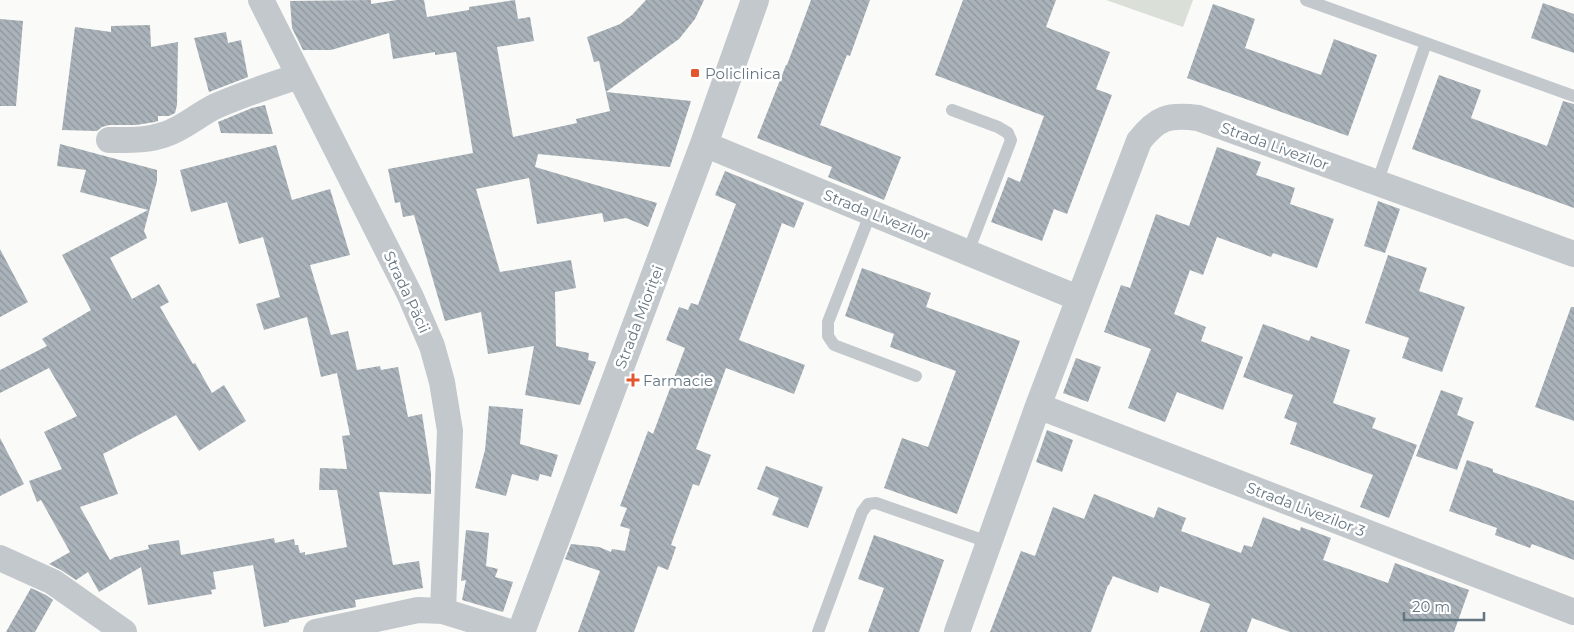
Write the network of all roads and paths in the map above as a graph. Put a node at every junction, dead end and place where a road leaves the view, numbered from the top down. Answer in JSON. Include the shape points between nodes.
{"nodes":[{"id":1,"x":261,"y":0,"type":"edge"},
{"id":2,"x":755,"y":0,"type":"edge"},
{"id":3,"x":1306,"y":0,"type":"edge"},
{"id":4,"x":1426,"y":43,"type":"junction"},
{"id":5,"x":299,"y":76,"type":"junction"},
{"id":6,"x":1574,"y":96,"type":"edge"},
{"id":7,"x":952,"y":110,"type":"dead end"},
{"id":8,"x":109,"y":140,"type":"dead end"},
{"id":9,"x":704,"y":144,"type":"junction"},
{"id":10,"x":1377,"y":183,"type":"junction"},
{"id":11,"x":871,"y":212,"type":"junction"},
{"id":12,"x":968,"y":252,"type":"junction"},
{"id":13,"x":1574,"y":254,"type":"edge"},
{"id":14,"x":1078,"y":298,"type":"junction"},
{"id":15,"x":916,"y":376,"type":"dead end"},
{"id":16,"x":1038,"y":406,"type":"junction"},
{"id":17,"x":988,"y":542,"type":"junction"},
{"id":18,"x":0,"y":558,"type":"edge"},
{"id":19,"x":443,"y":611,"type":"junction"},
{"id":20,"x":1574,"y":612,"type":"edge"},
{"id":21,"x":124,"y":632,"type":"edge"},
{"id":22,"x":316,"y":632,"type":"edge"},
{"id":23,"x":510,"y":632,"type":"edge"},
{"id":24,"x":521,"y":632,"type":"edge"},
{"id":25,"x":818,"y":632,"type":"edge"},
{"id":26,"x":957,"y":632,"type":"edge"}],
"edges":[{"from":1,"to":5,"type":"street","name":"Strada Păcii"},
{"from":2,"to":9,"type":"street","name":"Strada Mioriței"},
{"from":3,"to":4,"type":"lane"},
{"from":4,"to":6,"type":"lane"},
{"from":4,"to":10,"type":"lane"},
{"from":5,"to":8,"type":"street","via":[[233,99],[167,134],[142,140]]},
{"from":5,"to":19,"type":"street","name":"Strada Păcii","via":[[410,295],[432,346],[442,382],[450,431]]},
{"from":7,"to":12,"type":"lane","via":[[998,127],[1008,133],[1011,140]]},
{"from":9,"to":11,"type":"street","name":"Strada Livezilor"},
{"from":9,"to":24,"type":"street","name":"Strada Mioriței"},
{"from":10,"to":13,"type":"street","name":"Strada Livezilor"},
{"from":10,"to":14,"type":"street","name":"Strada Livezilor","via":[[1198,118],[1179,115],[1162,119],[1138,141]]},
{"from":11,"to":12,"type":"street","name":"Strada Livezilor"},
{"from":11,"to":15,"type":"lane","via":[[828,322],[828,336],[834,345]]},
{"from":12,"to":14,"type":"street","name":"Strada Livezilor"},
{"from":14,"to":16,"type":"street","name":"Strada Livezilor"},
{"from":16,"to":17,"type":"street","name":"Strada Livezilor"},
{"from":16,"to":20,"type":"street","name":"Strada Livezilor 3"},
{"from":17,"to":25,"type":"lane","via":[[876,503],[868,504],[862,512]]},
{"from":17,"to":26,"type":"street","name":"Strada Livezilor"},
{"from":18,"to":21,"type":"street","via":[[53,582]]},
{"from":19,"to":22,"type":"street","via":[[418,610]]},
{"from":19,"to":23,"type":"street"}]}
